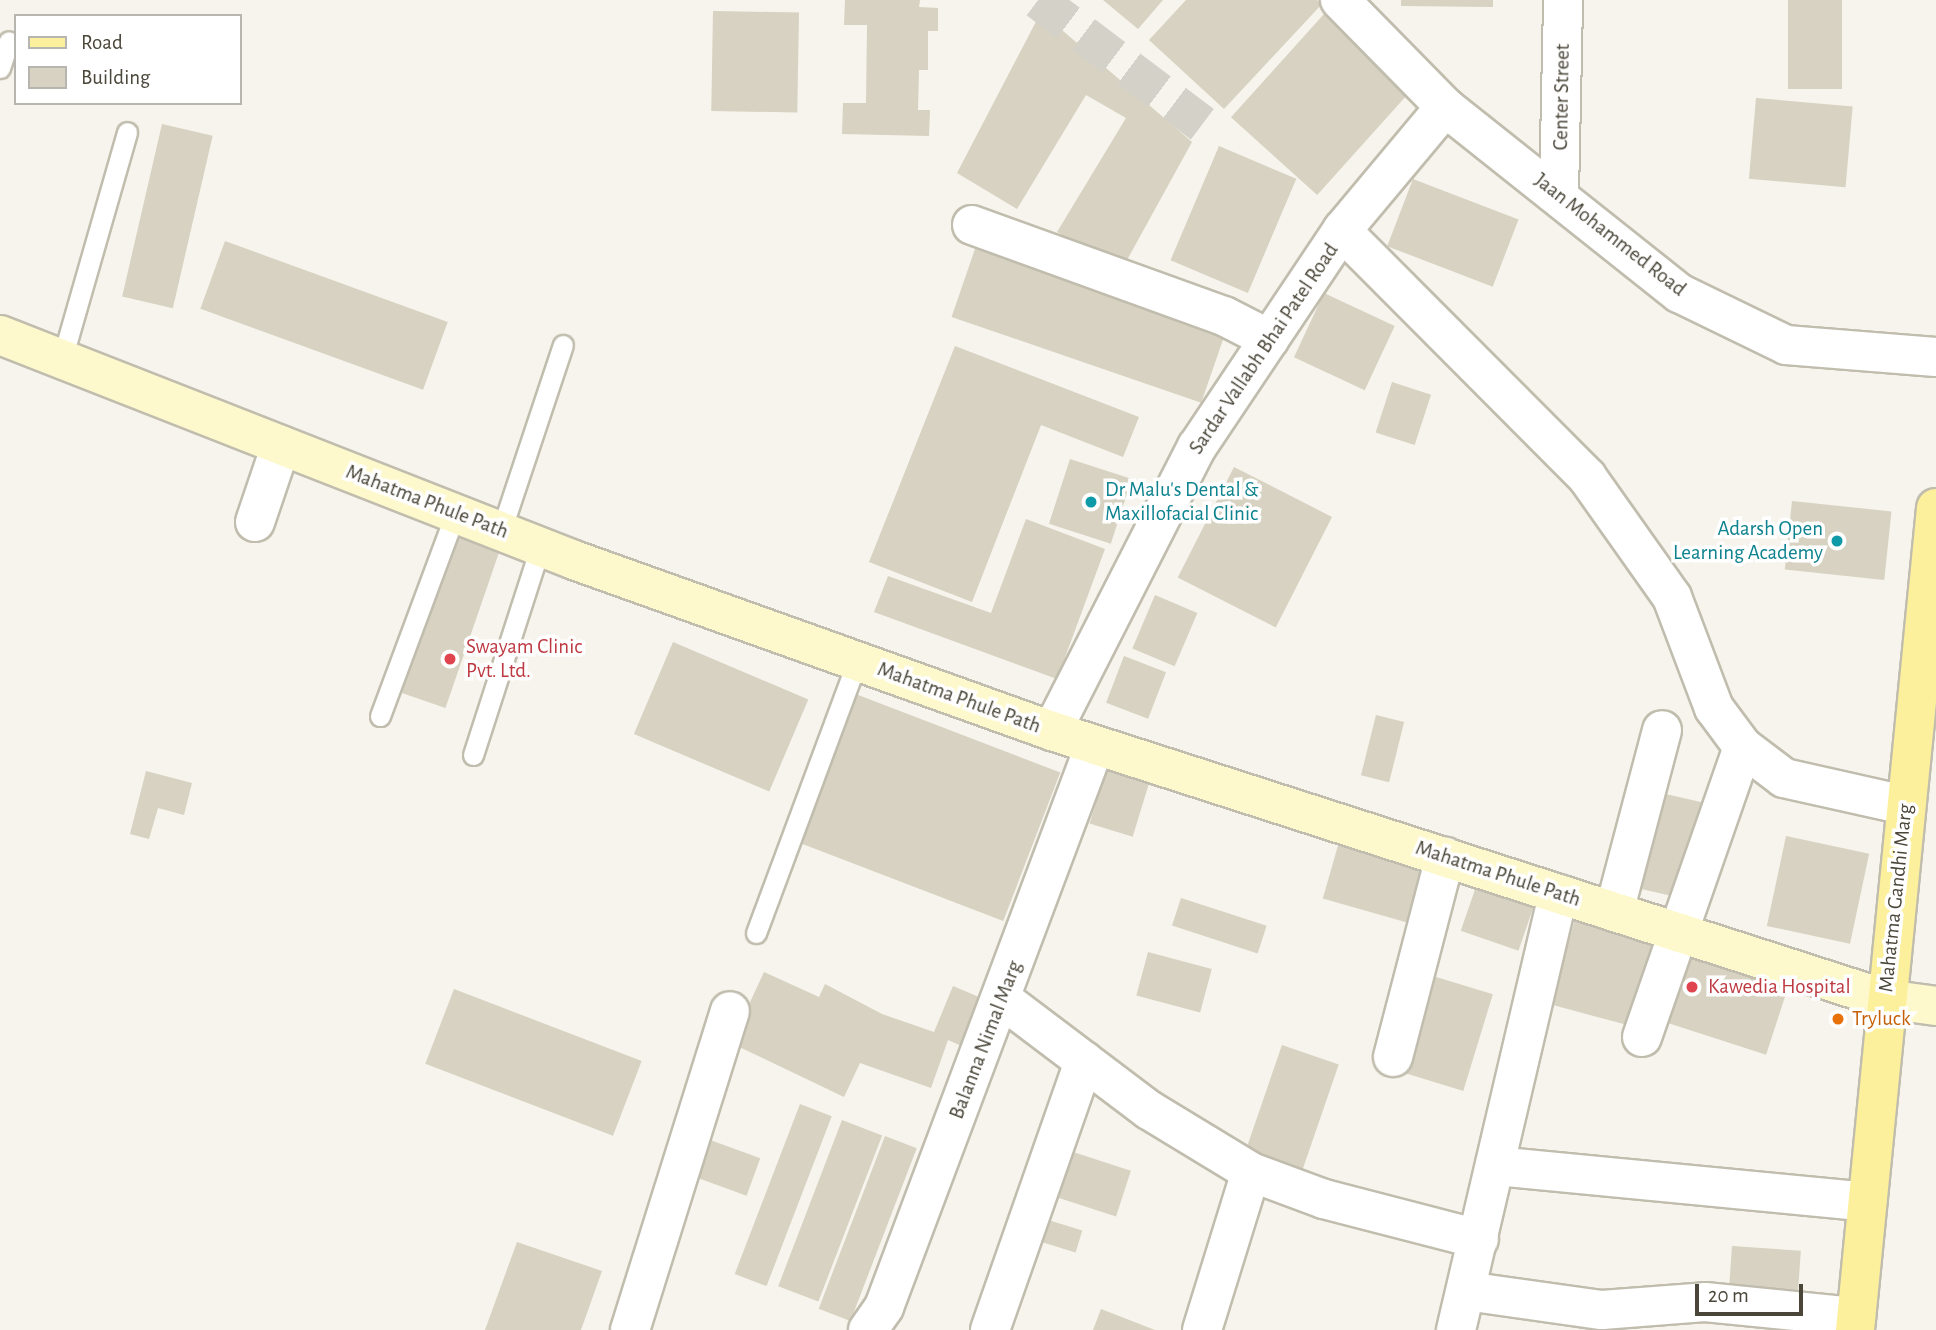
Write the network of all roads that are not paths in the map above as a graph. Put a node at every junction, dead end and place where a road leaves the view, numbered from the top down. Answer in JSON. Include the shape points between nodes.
{"nodes":[{"id":1,"x":1340,"y":0,"type":"edge"},
{"id":2,"x":1563,"y":0,"type":"edge"},
{"id":3,"x":9,"y":41,"type":"dead end"},
{"id":4,"x":0,"y":68,"type":"edge"},
{"id":5,"x":1445,"y":107,"type":"junction"},
{"id":6,"x":127,"y":132,"type":"dead end"},
{"id":7,"x":1559,"y":194,"type":"junction"},
{"id":8,"x":1350,"y":221,"type":"junction"},
{"id":9,"x":972,"y":225,"type":"dead end"},
{"id":10,"x":0,"y":336,"type":"edge"},
{"id":11,"x":1269,"y":339,"type":"junction"},
{"id":12,"x":564,"y":345,"type":"dead end"},
{"id":13,"x":1936,"y":356,"type":"edge"},
{"id":14,"x":62,"y":359,"type":"junction"},
{"id":15,"x":281,"y":446,"type":"junction"},
{"id":16,"x":1936,"y":508,"type":"edge"},
{"id":17,"x":455,"y":513,"type":"junction"},
{"id":18,"x":256,"y":523,"type":"dead end"},
{"id":19,"x":501,"y":531,"type":"junction"},
{"id":20,"x":540,"y":547,"type":"junction"},
{"id":21,"x":857,"y":662,"type":"junction"},
{"id":22,"x":380,"y":716,"type":"dead end"},
{"id":23,"x":1662,"y":730,"type":"dead end"},
{"id":24,"x":1052,"y":731,"type":"junction"},
{"id":25,"x":1095,"y":745,"type":"junction"},
{"id":26,"x":1742,"y":747,"type":"junction"},
{"id":27,"x":473,"y":755,"type":"dead end"},
{"id":28,"x":1905,"y":808,"type":"junction"},
{"id":29,"x":1445,"y":857,"type":"junction"},
{"id":30,"x":1558,"y":894,"type":"junction"},
{"id":31,"x":1614,"y":912,"type":"junction"},
{"id":32,"x":756,"y":933,"type":"dead end"},
{"id":33,"x":1681,"y":933,"type":"junction"},
{"id":34,"x":1002,"y":999,"type":"junction"},
{"id":35,"x":1885,"y":999,"type":"junction"},
{"id":36,"x":1936,"y":1006,"type":"edge"},
{"id":37,"x":730,"y":1011,"type":"dead end"},
{"id":38,"x":1642,"y":1037,"type":"dead end"},
{"id":39,"x":1393,"y":1057,"type":"dead end"},
{"id":40,"x":1084,"y":1061,"type":"junction"},
{"id":41,"x":1496,"y":1166,"type":"junction"},
{"id":42,"x":1251,"y":1172,"type":"junction"},
{"id":43,"x":1867,"y":1202,"type":"junction"},
{"id":44,"x":1479,"y":1239,"type":"junction"},
{"id":45,"x":1466,"y":1290,"type":"junction"},
{"id":46,"x":1855,"y":1323,"type":"edge"},
{"id":47,"x":631,"y":1330,"type":"edge"},
{"id":48,"x":867,"y":1330,"type":"edge"},
{"id":49,"x":990,"y":1330,"type":"edge"},
{"id":50,"x":1202,"y":1330,"type":"edge"},
{"id":51,"x":1456,"y":1330,"type":"edge"}],
"edges":[{"from":1,"to":5,"type":"street","name":"Jaan Mohammed Road"},
{"from":2,"to":7,"type":"street","name":"Center Street"},
{"from":3,"to":4,"type":"lane"},
{"from":5,"to":7,"type":"street","name":"Jaan Mohammed Road"},
{"from":5,"to":8,"type":"street","name":"Sardar Vallabh Bhai Patel Road"},
{"from":6,"to":14,"type":"lane"},
{"from":7,"to":13,"type":"street","name":"Jaan Mohammed Road","via":[[1679,293],[1786,345]]},
{"from":8,"to":11,"type":"street","name":"Sardar Vallabh Bhai Patel Road"},
{"from":8,"to":26,"type":"street","via":[[1587,477],[1672,597],[1714,708]]},
{"from":9,"to":11,"type":"street","via":[[1224,316]]},
{"from":10,"to":14,"type":"main road","name":"Mahatma Phule Path"},
{"from":11,"to":24,"type":"street","name":"Sardar Vallabh Bhai Patel Road","via":[[1197,447]]},
{"from":12,"to":19,"type":"lane"},
{"from":14,"to":15,"type":"main road","name":"Mahatma Phule Path"},
{"from":15,"to":17,"type":"main road","name":"Mahatma Phule Path"},
{"from":15,"to":18,"type":"street"},
{"from":16,"to":28,"type":"main road","name":"Mahatma Gandhi Marg"},
{"from":17,"to":19,"type":"main road","name":"Mahatma Phule Path"},
{"from":17,"to":22,"type":"lane"},
{"from":19,"to":20,"type":"main road","name":"Mahatma Phule Path"},
{"from":20,"to":21,"type":"main road","name":"Mahatma Phule Path"},
{"from":20,"to":27,"type":"lane"},
{"from":21,"to":24,"type":"main road","name":"Mahatma Phule Path"},
{"from":21,"to":32,"type":"lane"},
{"from":23,"to":31,"type":"street"},
{"from":24,"to":25,"type":"main road","name":"Mahatma Phule Path"},
{"from":25,"to":29,"type":"main road","name":"Mahatma Phule Path"},
{"from":25,"to":34,"type":"street","name":"Balanna Nimal Marg"},
{"from":26,"to":28,"type":"street","via":[[1784,778]]},
{"from":26,"to":33,"type":"street"},
{"from":28,"to":35,"type":"main road","name":"Mahatma Gandhi Marg"},
{"from":29,"to":30,"type":"main road","name":"Mahatma Phule Path"},
{"from":29,"to":39,"type":"street"},
{"from":30,"to":31,"type":"main road","name":"Mahatma Phule Path"},
{"from":30,"to":41,"type":"street"},
{"from":31,"to":33,"type":"main road","name":"Mahatma Phule Path"},
{"from":33,"to":35,"type":"main road","name":"Mahatma Phule Path"},
{"from":33,"to":38,"type":"street"},
{"from":34,"to":40,"type":"street"},
{"from":34,"to":48,"type":"street","name":"Balanna Nimal Marg","via":[[884,1307]]},
{"from":35,"to":36,"type":"main road","name":"Mahatma Phule Path"},
{"from":35,"to":43,"type":"main road","name":"Mahatma Gandhi Marg"},
{"from":37,"to":47,"type":"street"},
{"from":40,"to":42,"type":"street","via":[[1149,1110]]},
{"from":40,"to":49,"type":"street"},
{"from":41,"to":43,"type":"street"},
{"from":41,"to":44,"type":"street"},
{"from":42,"to":44,"type":"street","via":[[1324,1199]]},
{"from":42,"to":50,"type":"street"},
{"from":43,"to":46,"type":"main road","name":"Mahatma Gandhi Marg"},
{"from":44,"to":45,"type":"street"},
{"from":45,"to":46,"type":"street","via":[[1602,1310],[1705,1302]]},
{"from":45,"to":51,"type":"street"}]}
